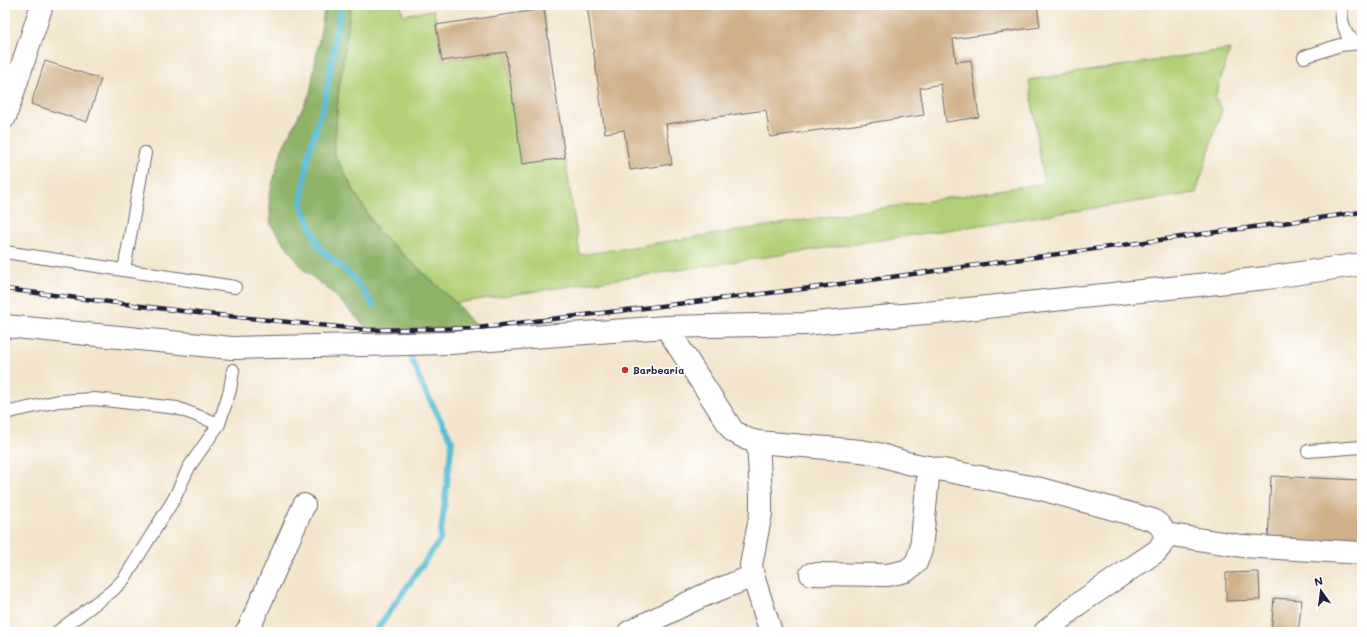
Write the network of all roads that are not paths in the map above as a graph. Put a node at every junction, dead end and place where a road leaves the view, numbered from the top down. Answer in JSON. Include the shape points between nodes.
{"nodes":[{"id":1,"x":42,"y":5,"type":"edge"},
{"id":2,"x":1341,"y":5,"type":"edge"},
{"id":3,"x":1360,"y":43,"type":"edge"},
{"id":4,"x":1304,"y":57,"type":"dead end"},
{"id":5,"x":5,"y":117,"type":"edge"},
{"id":6,"x":145,"y":153,"type":"dead end"},
{"id":7,"x":5,"y":252,"type":"edge"},
{"id":8,"x":1362,"y":264,"type":"edge"},
{"id":9,"x":124,"y":270,"type":"junction"},
{"id":10,"x":235,"y":287,"type":"dead end"},
{"id":11,"x":5,"y":326,"type":"edge"},
{"id":12,"x":666,"y":327,"type":"junction"},
{"id":13,"x":233,"y":370,"type":"dead end"},
{"id":14,"x":5,"y":413,"type":"edge"},
{"id":15,"x":218,"y":424,"type":"junction"},
{"id":16,"x":758,"y":442,"type":"junction"},
{"id":17,"x":1362,"y":447,"type":"edge"},
{"id":18,"x":1308,"y":451,"type":"dead end"},
{"id":19,"x":929,"y":467,"type":"junction"},
{"id":20,"x":304,"y":505,"type":"dead end"},
{"id":21,"x":1165,"y":534,"type":"junction"},
{"id":22,"x":1362,"y":553,"type":"edge"},
{"id":23,"x":811,"y":574,"type":"dead end"},
{"id":24,"x":753,"y":576,"type":"junction"},
{"id":25,"x":57,"y":632,"type":"edge"},
{"id":26,"x":246,"y":632,"type":"edge"},
{"id":27,"x":629,"y":632,"type":"edge"},
{"id":28,"x":771,"y":632,"type":"edge"},
{"id":29,"x":1045,"y":632,"type":"edge"}],
"edges":[{"from":1,"to":5,"type":"street"},
{"from":2,"to":3,"type":"lane","via":[[1342,21],[1347,35]]},
{"from":3,"to":4,"type":"lane","via":[[1340,45]]},
{"from":6,"to":9,"type":"lane"},
{"from":7,"to":9,"type":"lane"},
{"from":8,"to":12,"type":"street","via":[[1266,278],[804,324]]},
{"from":9,"to":10,"type":"lane"},
{"from":11,"to":12,"type":"street","via":[[232,348],[451,343]]},
{"from":12,"to":16,"type":"street","via":[[732,431]]},
{"from":13,"to":15,"type":"lane"},
{"from":14,"to":15,"type":"lane","via":[[59,400],[95,399],[177,408]]},
{"from":15,"to":25,"type":"lane","via":[[189,467],[174,499],[124,579]]},
{"from":16,"to":19,"type":"street","via":[[861,451]]},
{"from":16,"to":24,"type":"street","via":[[762,496],[751,565]]},
{"from":17,"to":18,"type":"lane"},
{"from":19,"to":21,"type":"street","via":[[1041,489],[1153,520],[1161,525]]},
{"from":19,"to":23,"type":"street","via":[[921,550],[916,563],[906,571],[888,575]]},
{"from":20,"to":26,"type":"street"},
{"from":21,"to":22,"type":"street","via":[[1242,546]]},
{"from":21,"to":29,"type":"street","via":[[1164,543],[1157,551],[1078,604]]},
{"from":24,"to":27,"type":"street","via":[[694,600]]},
{"from":24,"to":28,"type":"street"}]}
